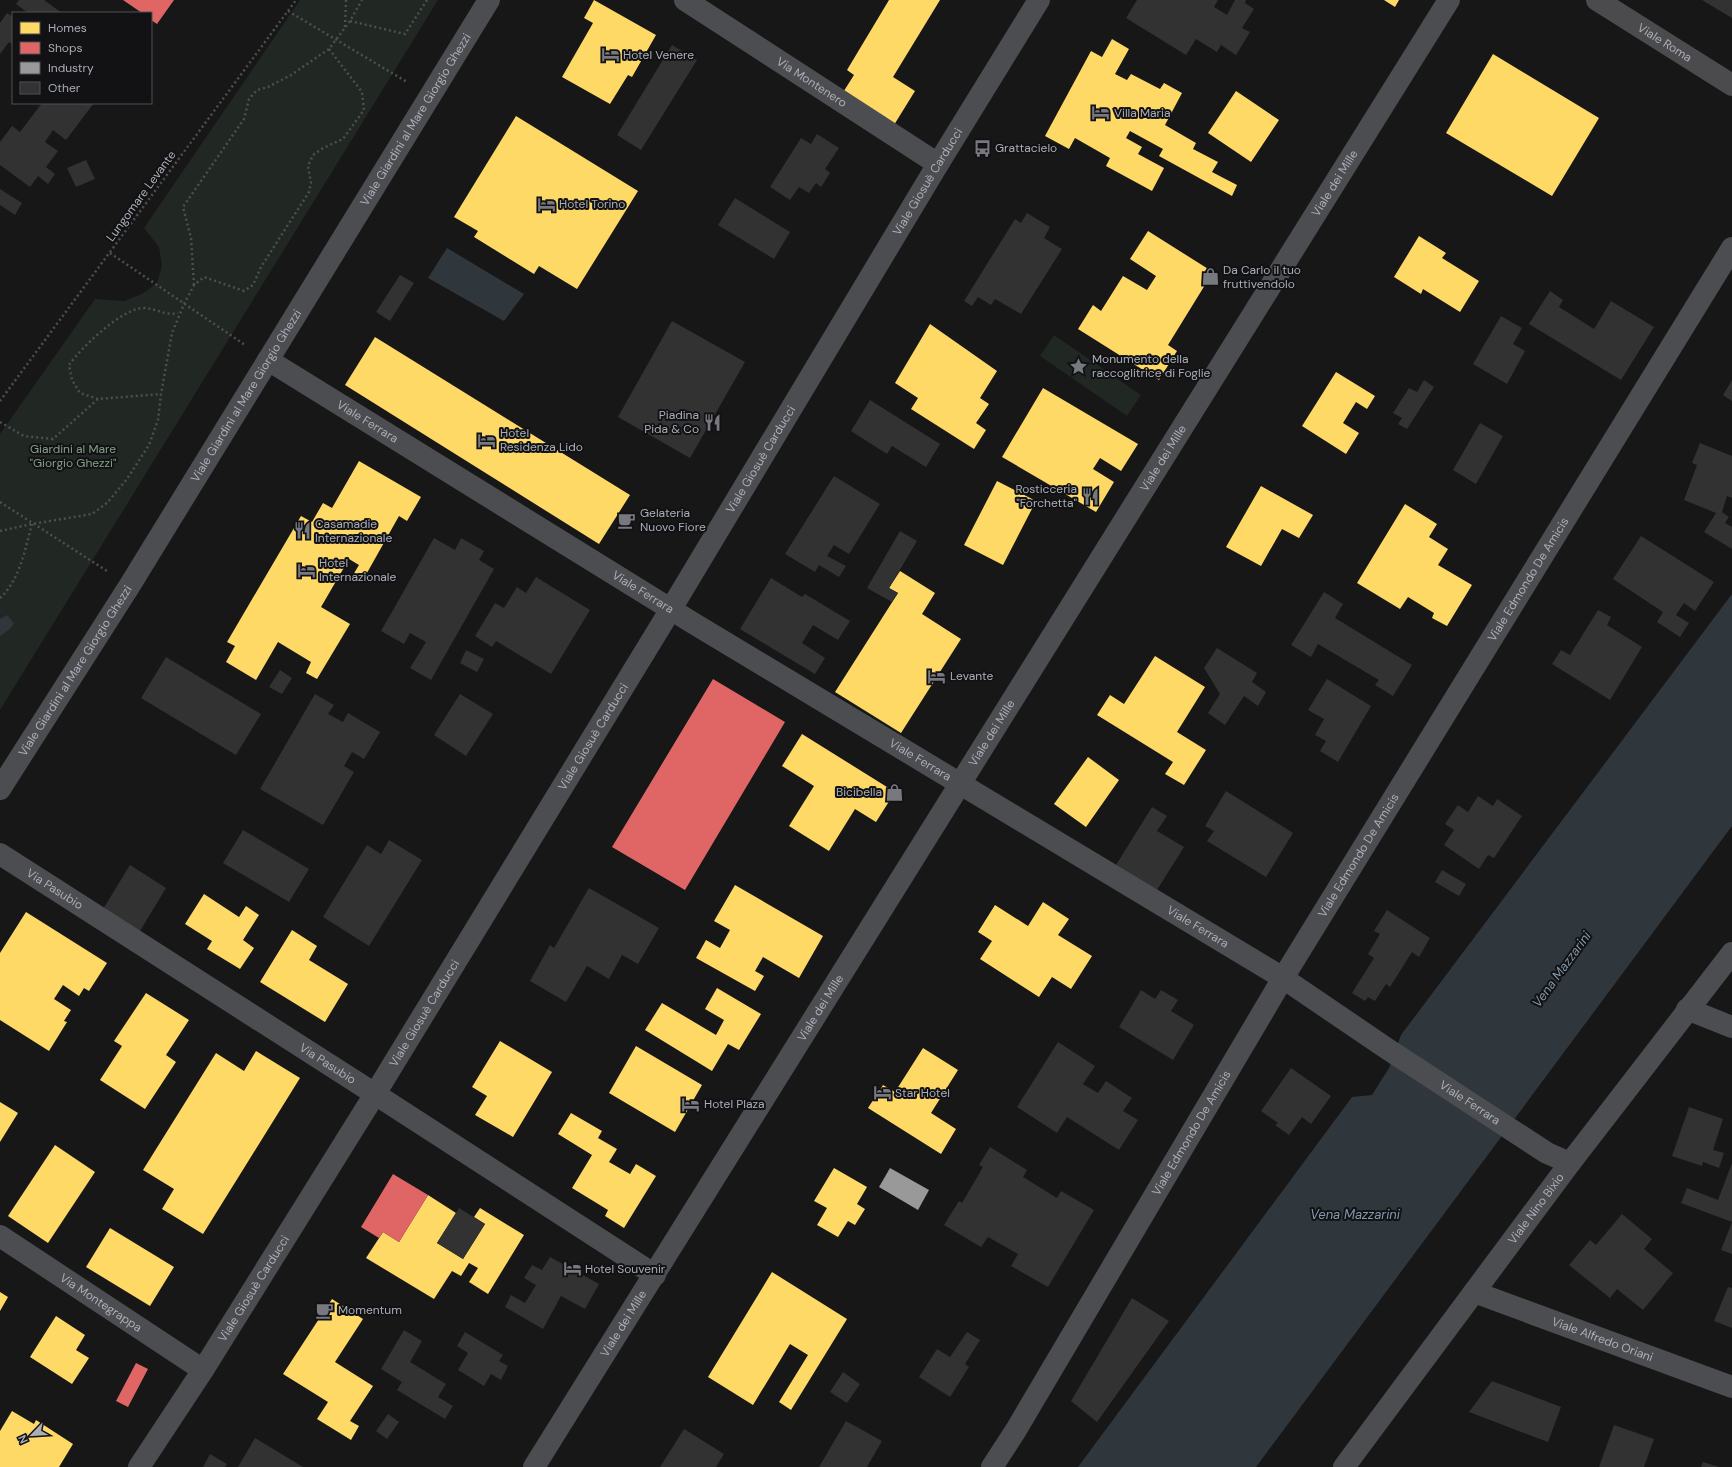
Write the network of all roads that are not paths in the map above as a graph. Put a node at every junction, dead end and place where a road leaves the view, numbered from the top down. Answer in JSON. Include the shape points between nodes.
{"nodes":[{"id":1,"x":490,"y":0,"type":"edge"},
{"id":2,"x":685,"y":0,"type":"edge"},
{"id":3,"x":1039,"y":0,"type":"edge"},
{"id":4,"x":1449,"y":0,"type":"edge"},
{"id":5,"x":1598,"y":0,"type":"edge"},
{"id":6,"x":1732,"y":85,"type":"edge"},
{"id":7,"x":938,"y":164,"type":"junction"},
{"id":8,"x":1732,"y":248,"type":"edge"},
{"id":9,"x":268,"y":360,"type":"junction"},
{"id":10,"x":671,"y":609,"type":"junction"},
{"id":11,"x":960,"y":784,"type":"junction"},
{"id":12,"x":0,"y":789,"type":"edge"},
{"id":13,"x":0,"y":854,"type":"edge"},
{"id":14,"x":1732,"y":953,"type":"edge"},
{"id":15,"x":1283,"y":978,"type":"junction"},
{"id":16,"x":1687,"y":1009,"type":"junction"},
{"id":17,"x":1732,"y":1028,"type":"edge"},
{"id":18,"x":375,"y":1094,"type":"junction"},
{"id":19,"x":1570,"y":1163,"type":"junction"},
{"id":20,"x":0,"y":1236,"type":"edge"},
{"id":21,"x":655,"y":1275,"type":"junction"},
{"id":22,"x":1474,"y":1292,"type":"junction"},
{"id":23,"x":202,"y":1370,"type":"junction"},
{"id":24,"x":1732,"y":1387,"type":"edge"},
{"id":25,"x":139,"y":1467,"type":"edge"},
{"id":26,"x":534,"y":1467,"type":"edge"},
{"id":27,"x":992,"y":1467,"type":"edge"},
{"id":28,"x":1344,"y":1467,"type":"edge"}],
"edges":[{"from":1,"to":9,"type":"street","name":"Viale Giardini al Mare Giorgio Ghezzi"},
{"from":2,"to":7,"type":"street","name":"Via Montenero"},
{"from":3,"to":7,"type":"street","name":"Viale Giosuè Carducci"},
{"from":4,"to":11,"type":"street","name":"Viale dei Mille"},
{"from":5,"to":6,"type":"street","name":"Viale Roma"},
{"from":7,"to":10,"type":"street","name":"Viale Giosuè Carducci"},
{"from":8,"to":15,"type":"street","name":"Viale Edmondo De Amicis"},
{"from":9,"to":10,"type":"street","name":"Viale Ferrara"},
{"from":9,"to":12,"type":"street","name":"Viale Giardini al Mare Giorgio Ghezzi","via":[[130,585]]},
{"from":10,"to":11,"type":"street","name":"Viale Ferrara"},
{"from":10,"to":18,"type":"street","name":"Viale Giosuè Carducci"},
{"from":11,"to":15,"type":"street","name":"Viale Ferrara"},
{"from":11,"to":21,"type":"street","name":"Viale dei Mille"},
{"from":13,"to":18,"type":"street","name":"Via Pasubio"},
{"from":14,"to":16,"type":"street","name":"Viale Nino Bixio"},
{"from":15,"to":19,"type":"street","name":"Viale Ferrara","via":[[1546,1153]]},
{"from":15,"to":27,"type":"street","name":"Viale Edmondo De Amicis"},
{"from":16,"to":17,"type":"street"},
{"from":16,"to":19,"type":"street","name":"Viale Nino Bixio"},
{"from":18,"to":21,"type":"street","name":"Via Pasubio"},
{"from":18,"to":23,"type":"street","name":"Viale Giosuè Carducci"},
{"from":19,"to":22,"type":"street","name":"Viale Nino Bixio"},
{"from":20,"to":23,"type":"street","name":"Via Montegrappa"},
{"from":21,"to":26,"type":"street","name":"Viale dei Mille"},
{"from":22,"to":24,"type":"street","name":"Viale Alfredo Oriani"},
{"from":22,"to":28,"type":"street","name":"Viale Nino Bixio"},
{"from":23,"to":25,"type":"street","name":"Viale Giosuè Carducci"}]}
